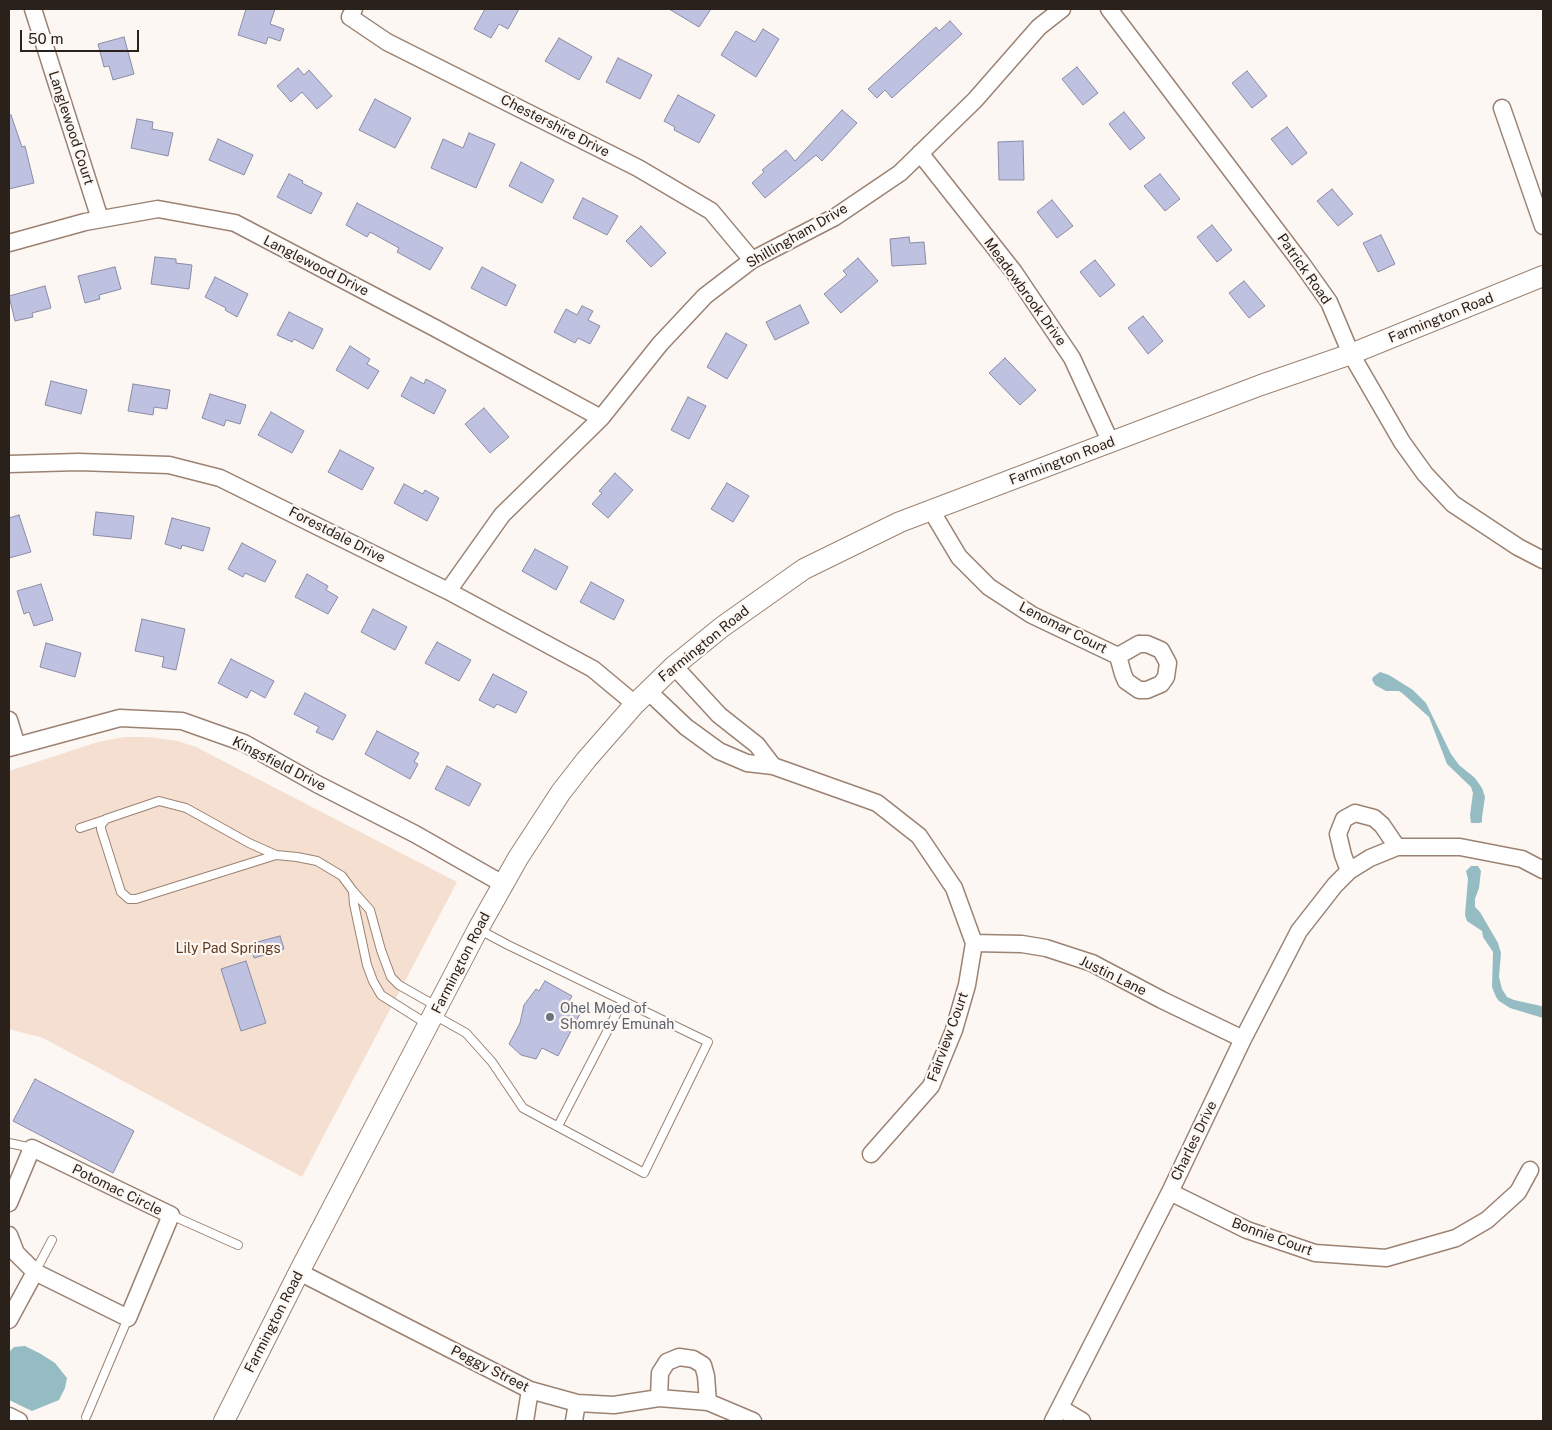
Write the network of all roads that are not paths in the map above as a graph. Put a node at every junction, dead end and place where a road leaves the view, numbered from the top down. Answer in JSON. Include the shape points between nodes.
{"nodes":[{"id":1,"x":33,"y":9,"type":"edge"},
{"id":2,"x":354,"y":9,"type":"edge"},
{"id":3,"x":1062,"y":9,"type":"edge"},
{"id":4,"x":1109,"y":9,"type":"edge"},
{"id":5,"x":1502,"y":108,"type":"dead end"},
{"id":6,"x":920,"y":153,"type":"junction"},
{"id":7,"x":100,"y":219,"type":"junction"},
{"id":8,"x":1543,"y":226,"type":"edge"},
{"id":9,"x":9,"y":243,"type":"edge"},
{"id":10,"x":752,"y":260,"type":"junction"},
{"id":11,"x":1543,"y":276,"type":"edge"},
{"id":12,"x":1351,"y":354,"type":"junction"},
{"id":13,"x":601,"y":418,"type":"junction"},
{"id":14,"x":1111,"y":443,"type":"junction"},
{"id":15,"x":9,"y":464,"type":"edge"},
{"id":16,"x":931,"y":510,"type":"junction"},
{"id":17,"x":1543,"y":560,"type":"edge"},
{"id":18,"x":448,"y":591,"type":"junction"},
{"id":19,"x":1118,"y":656,"type":"dead end"},
{"id":20,"x":674,"y":666,"type":"junction"},
{"id":21,"x":641,"y":697,"type":"junction"},
{"id":22,"x":9,"y":720,"type":"edge"},
{"id":23,"x":13,"y":747,"type":"edge"},
{"id":24,"x":773,"y":766,"type":"junction"},
{"id":25,"x":106,"y":819,"type":"junction"},
{"id":26,"x":80,"y":828,"type":"dead end"},
{"id":27,"x":1397,"y":847,"type":"junction"},
{"id":28,"x":276,"y":855,"type":"junction"},
{"id":29,"x":1543,"y":870,"type":"edge"},
{"id":30,"x":1349,"y":871,"type":"junction"},
{"id":31,"x":503,"y":884,"type":"junction"},
{"id":32,"x":353,"y":891,"type":"junction"},
{"id":33,"x":478,"y":929,"type":"junction"},
{"id":34,"x":378,"y":939,"type":"junction"},
{"id":35,"x":974,"y":942,"type":"junction"},
{"id":36,"x":363,"y":943,"type":"junction"},
{"id":37,"x":623,"y":1001,"type":"junction"},
{"id":38,"x":434,"y":1016,"type":"junction"},
{"id":39,"x":1243,"y":1039,"type":"junction"},
{"id":40,"x":558,"y":1126,"type":"junction"},
{"id":41,"x":9,"y":1143,"type":"edge"},
{"id":42,"x":32,"y":1148,"type":"junction"},
{"id":43,"x":871,"y":1154,"type":"dead end"},
{"id":44,"x":1530,"y":1170,"type":"dead end"},
{"id":45,"x":1170,"y":1192,"type":"junction"},
{"id":46,"x":9,"y":1203,"type":"edge"},
{"id":47,"x":171,"y":1215,"type":"junction"},
{"id":48,"x":9,"y":1236,"type":"edge"},
{"id":49,"x":52,"y":1240,"type":"dead end"},
{"id":50,"x":238,"y":1245,"type":"dead end"},
{"id":51,"x":35,"y":1272,"type":"junction"},
{"id":52,"x":300,"y":1272,"type":"junction"},
{"id":53,"x":128,"y":1318,"type":"junction"},
{"id":54,"x":9,"y":1320,"type":"edge"},
{"id":55,"x":530,"y":1390,"type":"junction"},
{"id":56,"x":658,"y":1398,"type":"junction"},
{"id":57,"x":708,"y":1402,"type":"junction"},
{"id":58,"x":577,"y":1403,"type":"junction"},
{"id":59,"x":1056,"y":1415,"type":"edge"},
{"id":60,"x":9,"y":1416,"type":"edge"},
{"id":61,"x":86,"y":1417,"type":"dead end"},
{"id":62,"x":18,"y":1421,"type":"edge"},
{"id":63,"x":224,"y":1421,"type":"edge"},
{"id":64,"x":525,"y":1421,"type":"edge"},
{"id":65,"x":574,"y":1421,"type":"edge"},
{"id":66,"x":753,"y":1421,"type":"edge"},
{"id":67,"x":1082,"y":1421,"type":"edge"}],
"edges":[{"from":1,"to":7,"type":"street","name":"Langlewood Court"},
{"from":2,"to":10,"type":"street","name":"Chestershire Drive","via":[[350,17],[387,42],[629,164],[711,211]]},
{"from":3,"to":6,"type":"street","name":"Shillingham Drive","via":[[1039,27],[975,100]]},
{"from":4,"to":12,"type":"street","name":"Patrick Road","via":[[1329,302]]},
{"from":5,"to":8,"type":"street"},
{"from":6,"to":10,"type":"street","name":"Shillingham Drive","via":[[900,173],[835,217]]},
{"from":6,"to":14,"type":"street","name":"Meadowbrook Drive","via":[[1014,272],[1072,358]]},
{"from":7,"to":9,"type":"street","name":"Langlewood Drive"},
{"from":7,"to":13,"type":"street","name":"Langlewood Drive","via":[[158,208],[235,224]]},
{"from":10,"to":13,"type":"street","name":"Shillingham Drive","via":[[705,296],[660,344]]},
{"from":11,"to":12,"type":"street","name":"Farmington Road"},
{"from":12,"to":14,"type":"street","name":"Farmington Road"},
{"from":12,"to":17,"type":"street","name":"Patrick Road","via":[[1402,442],[1425,474],[1453,504],[1518,548]]},
{"from":13,"to":18,"type":"street","name":"Shillingham Drive","via":[[502,515]]},
{"from":14,"to":16,"type":"street","name":"Farmington Road"},
{"from":15,"to":18,"type":"street","name":"Forestdale Drive","via":[[169,465],[220,478]]},
{"from":16,"to":19,"type":"street","name":"Lenomar Court","via":[[959,556],[989,587],[1032,615]]},
{"from":16,"to":20,"type":"street","name":"Farmington Road","via":[[804,569],[722,627]]},
{"from":18,"to":21,"type":"street","name":"Forestdale Drive"},
{"from":20,"to":21,"type":"street","name":"Farmington Road"},
{"from":20,"to":24,"type":"street","via":[[719,715],[757,745]]},
{"from":21,"to":24,"type":"street","name":"Fairview Court","via":[[719,751],[747,763]]},
{"from":21,"to":31,"type":"street","name":"Farmington Road","via":[[561,792]]},
{"from":22,"to":23,"type":"street"},
{"from":23,"to":31,"type":"street","name":"Kingsfield Drive","via":[[120,718],[182,721],[244,743]]},
{"from":24,"to":35,"type":"street","name":"Fairview Court","via":[[877,803],[919,836],[954,888]]},
{"from":25,"to":26,"type":"lane"},
{"from":25,"to":28,"type":"lane","via":[[159,801],[186,808]]},
{"from":25,"to":28,"type":"lane","via":[[101,829],[121,892],[129,899]]},
{"from":27,"to":29,"type":"street","name":"Charles Drive","via":[[1460,847],[1522,858]]},
{"from":27,"to":30,"type":"street","name":"Charles Drive"},
{"from":27,"to":30,"type":"street","via":[[1374,818],[1355,813],[1344,819],[1338,834]]},
{"from":28,"to":32,"type":"lane","via":[[317,861],[342,876]]},
{"from":30,"to":39,"type":"street","name":"Charles Drive","via":[[1299,931]]},
{"from":31,"to":33,"type":"street","name":"Farmington Road"},
{"from":32,"to":34,"type":"lane","via":[[370,910]]},
{"from":32,"to":36,"type":"lane"},
{"from":33,"to":37,"type":"lane"},
{"from":33,"to":38,"type":"street","name":"Farmington Road"},
{"from":34,"to":36,"type":"lane"},
{"from":34,"to":38,"type":"lane","via":[[391,976]]},
{"from":35,"to":39,"type":"street","name":"Justin Lane","via":[[1046,948],[1092,963]]},
{"from":35,"to":43,"type":"street","name":"Fairview Court","via":[[968,985],[931,1086]]},
{"from":36,"to":38,"type":"lane","via":[[367,965],[381,995]]},
{"from":37,"to":40,"type":"lane"},
{"from":37,"to":40,"type":"lane","via":[[708,1042],[644,1173]]},
{"from":38,"to":40,"type":"lane","via":[[466,1033],[492,1062],[523,1108]]},
{"from":38,"to":52,"type":"street","name":"Farmington Road"},
{"from":39,"to":45,"type":"street","name":"Charles Drive"},
{"from":41,"to":42,"type":"lane"},
{"from":42,"to":46,"type":"street"},
{"from":42,"to":47,"type":"street","name":"Potomac Circle"},
{"from":44,"to":45,"type":"street","name":"Bonnie Court","via":[[1518,1192],[1487,1220],[1456,1238],[1386,1258],[1315,1253],[1247,1230]]},
{"from":45,"to":59,"type":"street","name":"Charles Drive"},
{"from":47,"to":50,"type":"lane"},
{"from":47,"to":53,"type":"street","name":"Potomac Circle"},
{"from":48,"to":51,"type":"street","via":[[16,1253]]},
{"from":49,"to":51,"type":"lane"},
{"from":51,"to":53,"type":"street"},
{"from":51,"to":54,"type":"street"},
{"from":52,"to":55,"type":"street","name":"Peggy Street"},
{"from":52,"to":63,"type":"street","name":"Farmington Road"},
{"from":53,"to":61,"type":"lane"},
{"from":55,"to":58,"type":"street","name":"Peggy Street"},
{"from":55,"to":64,"type":"street"},
{"from":56,"to":57,"type":"street","name":"Peggy Street"},
{"from":56,"to":57,"type":"street","via":[[660,1373],[668,1362],[679,1358],[693,1359],[703,1365]]},
{"from":56,"to":58,"type":"street","name":"Peggy Street","via":[[614,1405]]},
{"from":57,"to":66,"type":"street","name":"Peggy Street"},
{"from":58,"to":65,"type":"street"},
{"from":59,"to":67,"type":"street"},
{"from":60,"to":62,"type":"street"}]}
